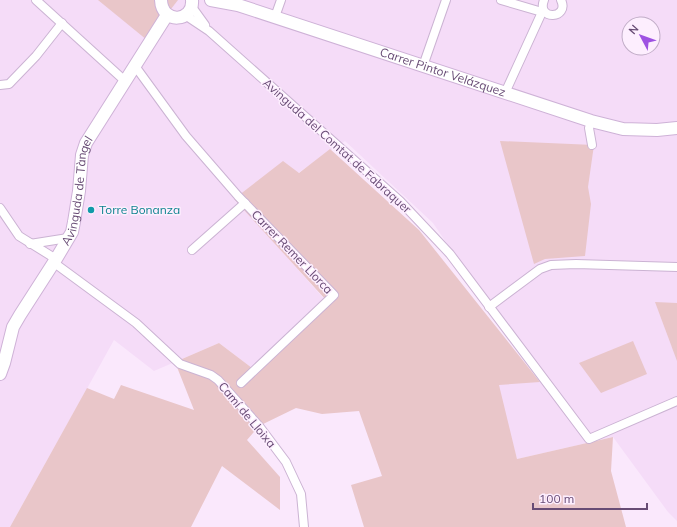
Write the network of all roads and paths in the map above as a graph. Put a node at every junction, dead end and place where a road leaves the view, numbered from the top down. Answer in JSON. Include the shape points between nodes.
{"nodes":[{"id":1,"x":36,"y":0,"type":"edge"},
{"id":2,"x":161,"y":0,"type":"edge"},
{"id":3,"x":211,"y":0,"type":"edge"},
{"id":4,"x":281,"y":0,"type":"edge"},
{"id":5,"x":446,"y":0,"type":"edge"},
{"id":6,"x":501,"y":0,"type":"edge"},
{"id":7,"x":544,"y":0,"type":"edge"},
{"id":8,"x":561,"y":0,"type":"edge"},
{"id":9,"x":189,"y":7,"type":"edge"},
{"id":10,"x":543,"y":11,"type":"junction"},
{"id":11,"x":167,"y":15,"type":"junction"},
{"id":12,"x":274,"y":17,"type":"junction"},
{"id":13,"x":62,"y":23,"type":"junction"},
{"id":14,"x":135,"y":66,"type":"junction"},
{"id":15,"x":423,"y":66,"type":"junction"},
{"id":16,"x":125,"y":81,"type":"junction"},
{"id":17,"x":0,"y":85,"type":"edge"},
{"id":18,"x":505,"y":93,"type":"junction"},
{"id":19,"x":591,"y":121,"type":"junction"},
{"id":20,"x":677,"y":128,"type":"edge"},
{"id":21,"x":592,"y":145,"type":"dead end"},
{"id":22,"x":245,"y":204,"type":"junction"},
{"id":23,"x":0,"y":208,"type":"edge"},
{"id":24,"x":68,"y":238,"type":"junction"},
{"id":25,"x":30,"y":244,"type":"junction"},
{"id":26,"x":192,"y":250,"type":"dead end"},
{"id":27,"x":54,"y":261,"type":"junction"},
{"id":28,"x":677,"y":267,"type":"edge"},
{"id":29,"x":489,"y":307,"type":"junction"},
{"id":30,"x":0,"y":374,"type":"edge"},
{"id":31,"x":241,"y":383,"type":"dead end"},
{"id":32,"x":677,"y":400,"type":"edge"},
{"id":33,"x":304,"y":527,"type":"edge"}],
"edges":[{"from":1,"to":13,"type":"street"},
{"from":2,"to":11,"type":"street"},
{"from":3,"to":12,"type":"street","name":"Carrer Pintor Velázquez","via":[[238,5]]},
{"from":4,"to":12,"type":"street"},
{"from":5,"to":15,"type":"street"},
{"from":6,"to":10,"type":"street"},
{"from":7,"to":10,"type":"street"},
{"from":8,"to":10,"type":"street","via":[[563,7],[558,14],[549,15]]},
{"from":9,"to":11,"type":"street","via":[[180,18]]},
{"from":9,"to":29,"type":"street","name":"Avinguda del Comtat de Fabraquer","via":[[209,31],[400,201],[450,254]]},
{"from":10,"to":18,"type":"street"},
{"from":11,"to":14,"type":"street","name":"Avinguda de Tàngel"},
{"from":12,"to":15,"type":"street","name":"Carrer Pintor Velázquez"},
{"from":13,"to":16,"type":"street"},
{"from":13,"to":17,"type":"street","via":[[36,56],[8,84]]},
{"from":14,"to":16,"type":"street","name":"Avinguda de Tàngel"},
{"from":14,"to":22,"type":"street","name":"Carrer Remer Llorca","via":[[186,136]]},
{"from":15,"to":18,"type":"street","name":"Carrer Pintor Velázquez"},
{"from":16,"to":24,"type":"street","name":"Avinguda de Tàngel","via":[[86,143],[82,155],[74,222]]},
{"from":18,"to":19,"type":"street","name":"Carrer Pintor Velázquez"},
{"from":19,"to":20,"type":"street","name":"Carrer Pintor Velázquez","via":[[623,129]]},
{"from":19,"to":21,"type":"street","via":[[589,128]]},
{"from":22,"to":26,"type":"street","name":"Carrer Remer Llorca"},
{"from":22,"to":31,"type":"street","name":"Carrer Remer Llorca","via":[[334,295]]},
{"from":23,"to":25,"type":"street","name":"Camí de Lloixa","via":[[19,236]]},
{"from":24,"to":25,"type":"street"},
{"from":24,"to":27,"type":"street","name":"Avinguda de Tàngel"},
{"from":25,"to":27,"type":"street","name":"Camí de Lloixa"},
{"from":27,"to":30,"type":"street","name":"Avinguda de Tàngel","via":[[13,327]]},
{"from":27,"to":33,"type":"street","name":"Camí de Lloixa","via":[[136,323],[180,364],[218,380],[259,426],[286,462],[301,494]]},
{"from":28,"to":29,"type":"street","via":[[551,265],[540,269]]},
{"from":29,"to":32,"type":"street","name":"Avinguda del Comtat de Fabraquer","via":[[589,439]]}]}
